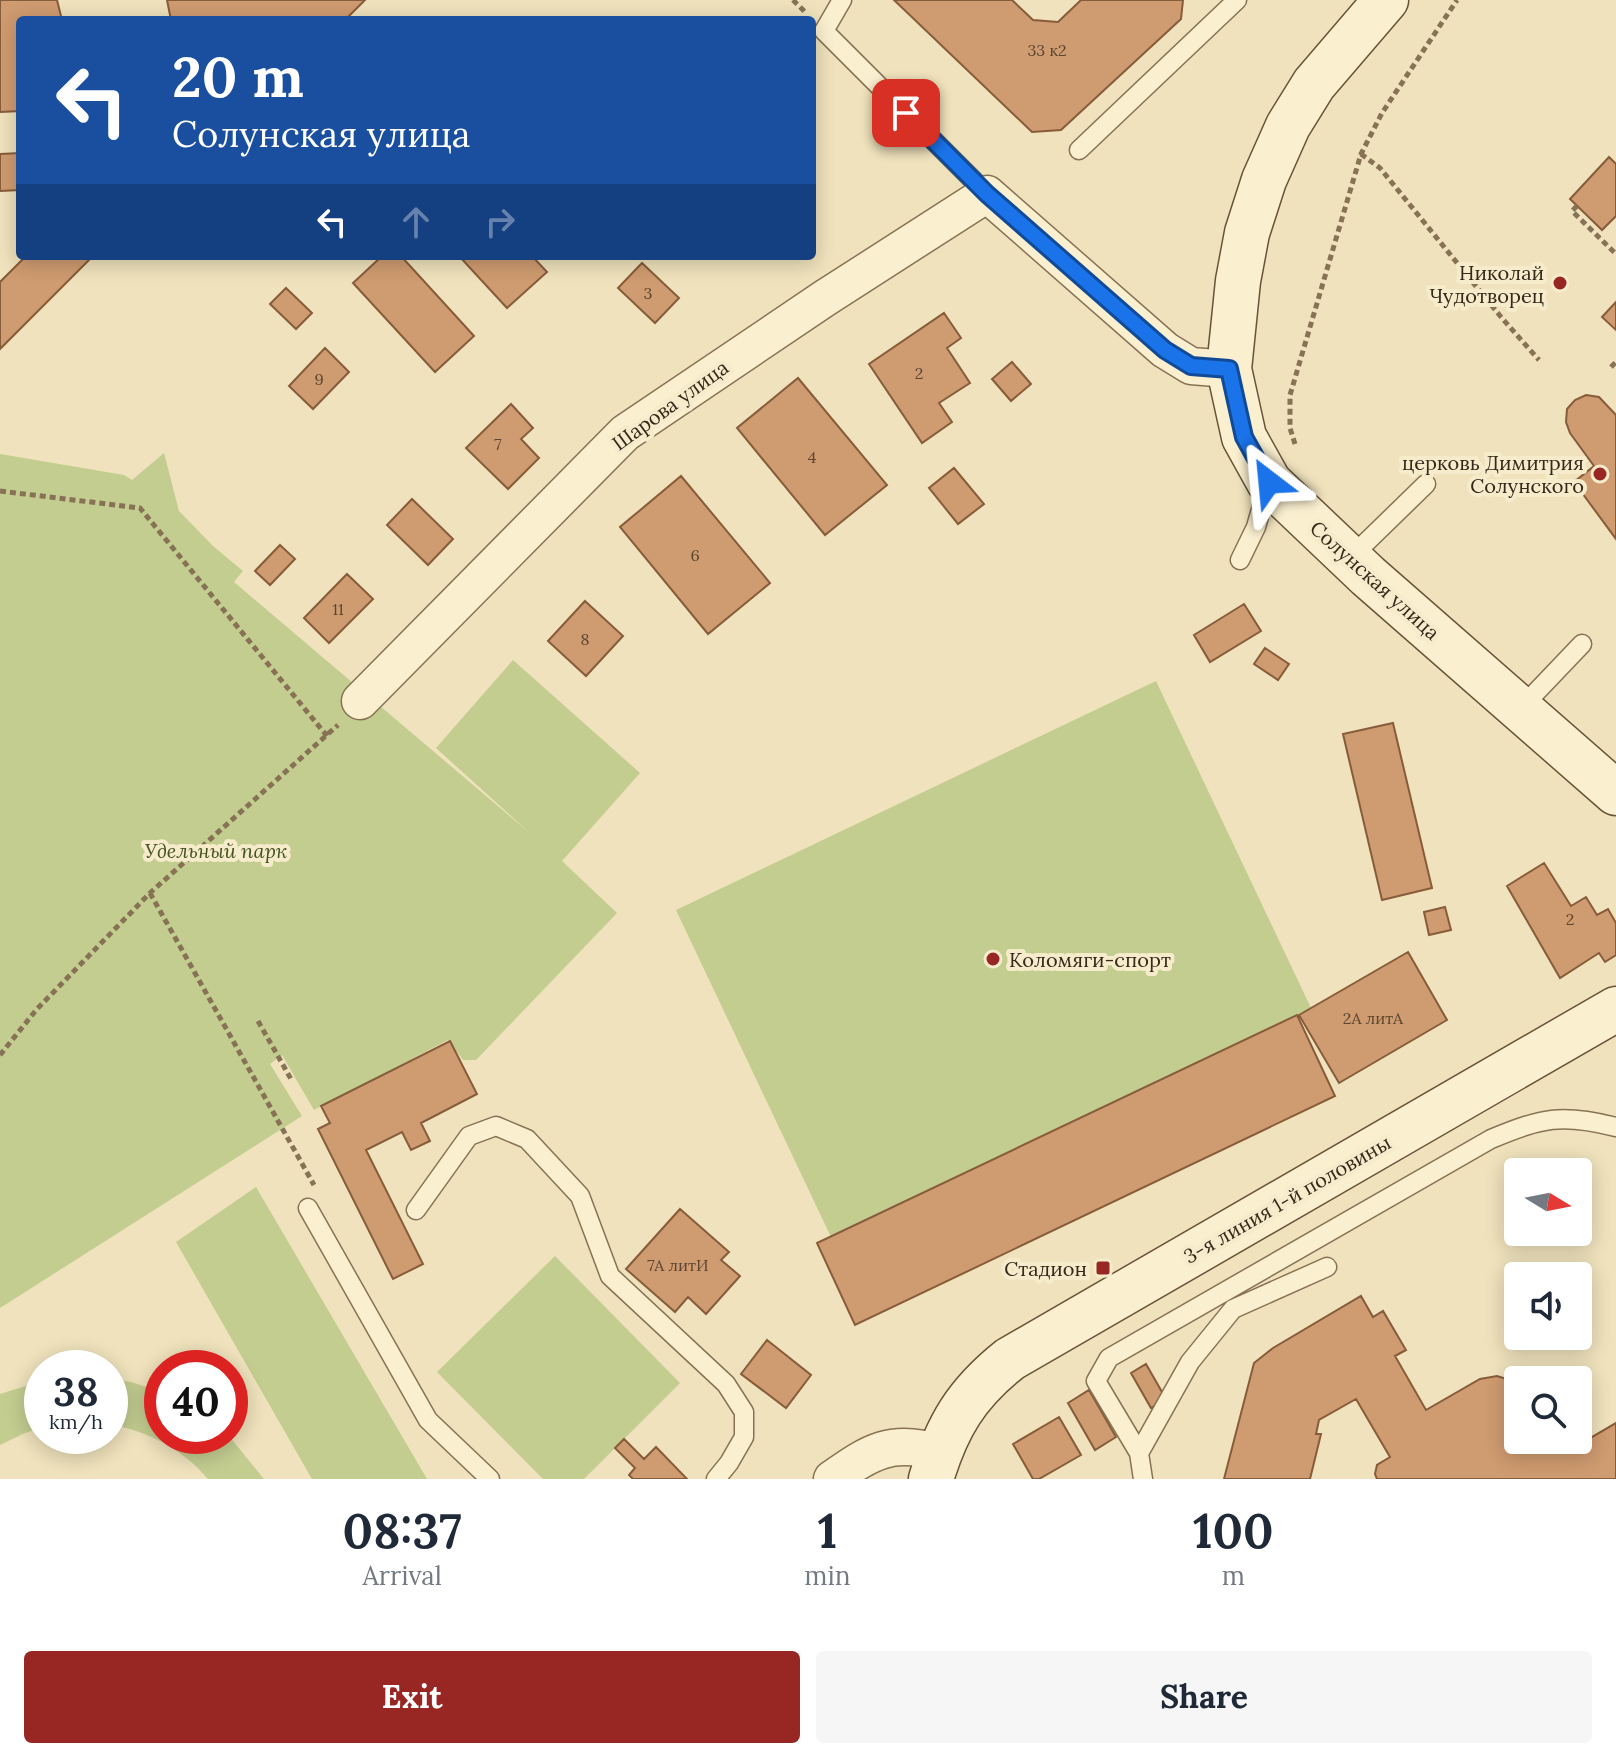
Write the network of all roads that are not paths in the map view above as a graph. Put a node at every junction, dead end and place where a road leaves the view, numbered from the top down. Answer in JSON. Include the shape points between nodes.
{"nodes":[{"id":1,"x":842,"y":0,"type":"edge"},
{"id":2,"x":1237,"y":0,"type":"edge"},
{"id":3,"x":1386,"y":0,"type":"edge"},
{"id":4,"x":1079,"y":150,"type":"dead end"},
{"id":5,"x":987,"y":194,"type":"junction"},
{"id":6,"x":1229,"y":369,"type":"junction"},
{"id":7,"x":1284,"y":470,"type":"junction"},
{"id":8,"x":1426,"y":484,"type":"dead end"},
{"id":9,"x":1350,"y":558,"type":"junction"},
{"id":10,"x":1240,"y":560,"type":"dead end"},
{"id":11,"x":1582,"y":644,"type":"dead end"},
{"id":12,"x":360,"y":701,"type":"road end"},
{"id":13,"x":1520,"y":709,"type":"junction"},
{"id":14,"x":1616,"y":793,"type":"edge"},
{"id":15,"x":1616,"y":1009,"type":"edge"},
{"id":16,"x":1616,"y":1127,"type":"edge"},
{"id":17,"x":308,"y":1208,"type":"road end"},
{"id":18,"x":416,"y":1210,"type":"dead end"},
{"id":19,"x":1327,"y":1267,"type":"dead end"},
{"id":20,"x":1139,"y":1453,"type":"junction"},
{"id":21,"x":935,"y":1466,"type":"edge"},
{"id":22,"x":490,"y":1479,"type":"edge"},
{"id":23,"x":716,"y":1479,"type":"edge"},
{"id":24,"x":832,"y":1479,"type":"edge"},
{"id":25,"x":1143,"y":1479,"type":"edge"}],
"edges":[{"from":1,"to":5,"type":"lane","via":[[824,31]]},
{"from":2,"to":4,"type":"lane"},
{"from":3,"to":6,"type":"street","name":"Солунская улица","via":[[1314,84],[1264,180],[1240,269]]},
{"from":5,"to":6,"type":"street","via":[[1165,350],[1191,366]]},
{"from":5,"to":12,"type":"street","name":"Шарова улица","via":[[625,433]]},
{"from":6,"to":7,"type":"street","name":"Солунская улица","via":[[1244,437]]},
{"from":7,"to":9,"type":"street","name":"Солунская улица"},
{"from":7,"to":10,"type":"lane"},
{"from":8,"to":9,"type":"lane"},
{"from":9,"to":13,"type":"street","name":"Солунская улица"},
{"from":11,"to":13,"type":"lane"},
{"from":13,"to":14,"type":"street","name":"Солунская улица"},
{"from":15,"to":21,"type":"street","name":"3-я линия 1-й половины","via":[[1010,1359],[967,1400]]},
{"from":16,"to":20,"type":"lane","via":[[1581,1118],[1534,1121],[1491,1139],[1109,1358],[1096,1381]]},
{"from":17,"to":22,"type":"lane","via":[[428,1420]]},
{"from":18,"to":23,"type":"lane","via":[[469,1136],[496,1126],[527,1139],[580,1196],[610,1276],[726,1384],[744,1412],[744,1437]]},
{"from":19,"to":20,"type":"lane","via":[[1233,1309],[1190,1362]]},
{"from":20,"to":25,"type":"lane"},
{"from":21,"to":24,"type":"street","via":[[916,1445],[895,1446],[874,1452]]}]}
